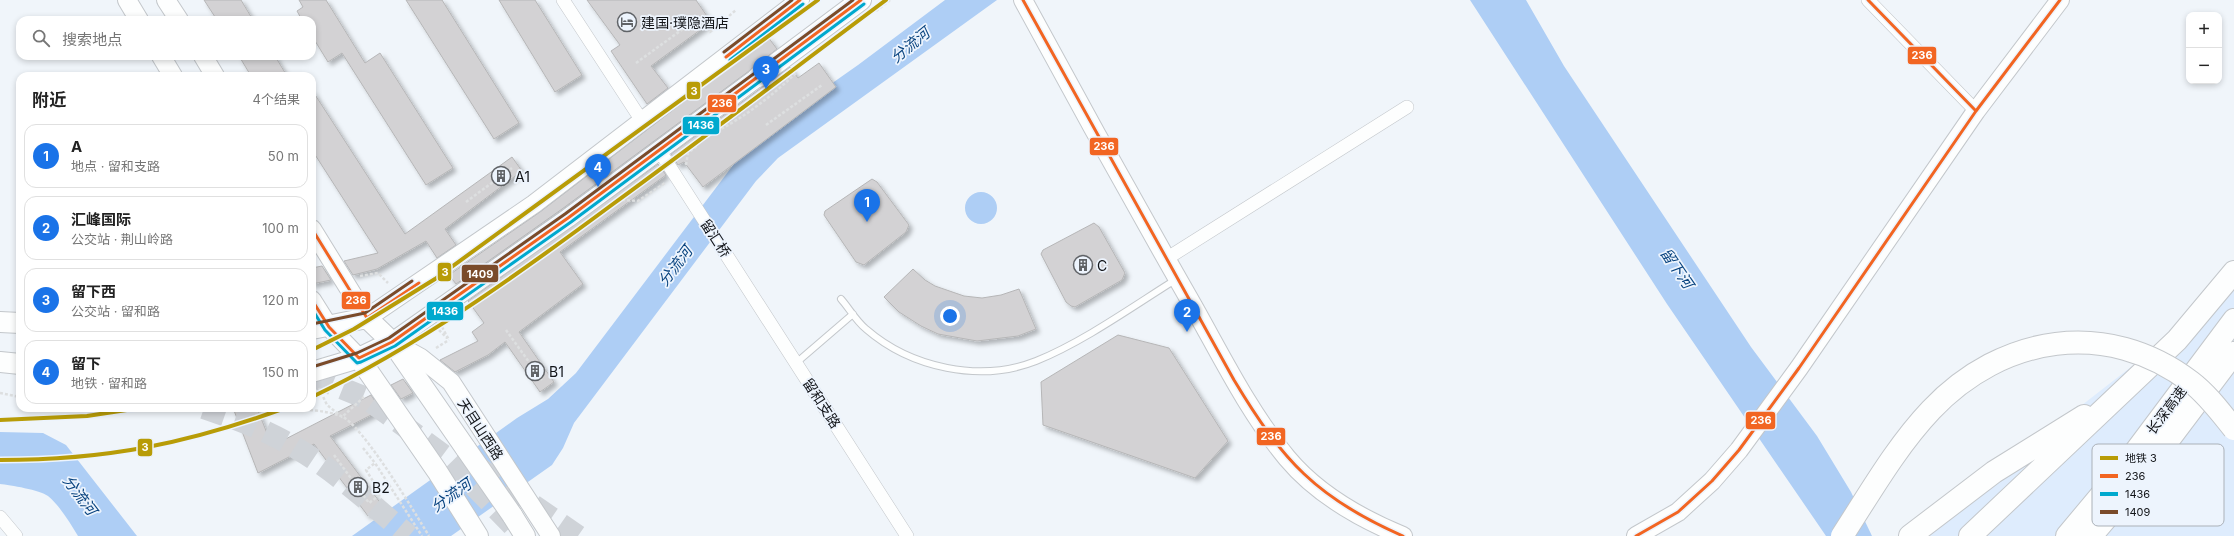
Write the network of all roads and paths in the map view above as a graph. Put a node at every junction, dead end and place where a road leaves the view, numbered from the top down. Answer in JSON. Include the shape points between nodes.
{"nodes":[{"id":1,"x":127,"y":0,"type":"edge"},
{"id":2,"x":166,"y":0,"type":"edge"},
{"id":3,"x":563,"y":0,"type":"edge"},
{"id":4,"x":800,"y":0,"type":"edge"},
{"id":5,"x":861,"y":0,"type":"edge"},
{"id":6,"x":1023,"y":0,"type":"edge"},
{"id":7,"x":1868,"y":0,"type":"edge"},
{"id":8,"x":2060,"y":0,"type":"edge"},
{"id":9,"x":736,"y":10,"type":"dead end"},
{"id":10,"x":137,"y":16,"type":"edge"},
{"id":11,"x":176,"y":16,"type":"edge"},
{"id":12,"x":163,"y":60,"type":"edge"},
{"id":13,"x":205,"y":60,"type":"edge"},
{"id":14,"x":636,"y":63,"type":"dead end"},
{"id":15,"x":171,"y":72,"type":"edge"},
{"id":16,"x":213,"y":72,"type":"edge"},
{"id":17,"x":758,"y":77,"type":"joint"},
{"id":18,"x":822,"y":85,"type":"dead end"},
{"id":19,"x":1407,"y":107,"type":"dead end"},
{"id":20,"x":1976,"y":110,"type":"junction"},
{"id":21,"x":642,"y":122,"type":"junction"},
{"id":22,"x":766,"y":125,"type":"dead end"},
{"id":23,"x":659,"y":150,"type":"junction"},
{"id":24,"x":512,"y":168,"type":"dead end"},
{"id":25,"x":676,"y":175,"type":"junction"},
{"id":26,"x":466,"y":202,"type":"dead end"},
{"id":27,"x":638,"y":202,"type":"dead end"},
{"id":28,"x":316,"y":235,"type":"edge"},
{"id":29,"x":1166,"y":258,"type":"junction"},
{"id":30,"x":737,"y":270,"type":"joint"},
{"id":31,"x":2234,"y":272,"type":"edge"},
{"id":32,"x":1178,"y":278,"type":"junction"},
{"id":33,"x":841,"y":299,"type":"dead end"},
{"id":34,"x":316,"y":314,"type":"edge"},
{"id":35,"x":853,"y":314,"type":"junction"},
{"id":36,"x":367,"y":318,"type":"junction"},
{"id":37,"x":2234,"y":320,"type":"edge"},
{"id":38,"x":0,"y":322,"type":"edge"},
{"id":39,"x":16,"y":323,"type":"edge"},
{"id":40,"x":320,"y":328,"type":"edge"},
{"id":41,"x":506,"y":330,"type":"dead end"},
{"id":42,"x":392,"y":342,"type":"junction"},
{"id":43,"x":2234,"y":353,"type":"edge"},
{"id":44,"x":359,"y":358,"type":"junction"},
{"id":45,"x":0,"y":362,"type":"edge"},
{"id":46,"x":796,"y":363,"type":"junction"},
{"id":47,"x":16,"y":364,"type":"edge"},
{"id":48,"x":316,"y":371,"type":"edge"},
{"id":49,"x":542,"y":380,"type":"dead end"},
{"id":50,"x":2126,"y":390,"type":"junction"},
{"id":51,"x":0,"y":393,"type":"edge"},
{"id":52,"x":16,"y":396,"type":"edge"},
{"id":53,"x":316,"y":411,"type":"edge"},
{"id":54,"x":2234,"y":429,"type":"edge"},
{"id":55,"x":2141,"y":444,"type":"edge"},
{"id":56,"x":2165,"y":444,"type":"edge"},
{"id":57,"x":363,"y":448,"type":"dead end"},
{"id":58,"x":334,"y":455,"type":"dead end"},
{"id":59,"x":375,"y":463,"type":"junction"},
{"id":60,"x":2092,"y":506,"type":"edge"},
{"id":61,"x":0,"y":517,"type":"edge"},
{"id":62,"x":2099,"y":526,"type":"edge"},
{"id":63,"x":2105,"y":526,"type":"edge"},
{"id":64,"x":16,"y":536,"type":"edge"},
{"id":65,"x":422,"y":536,"type":"edge"},
{"id":66,"x":429,"y":536,"type":"edge"},
{"id":67,"x":478,"y":536,"type":"edge"},
{"id":68,"x":525,"y":536,"type":"edge"},
{"id":69,"x":551,"y":536,"type":"edge"},
{"id":70,"x":907,"y":536,"type":"edge"},
{"id":71,"x":1403,"y":536,"type":"edge"},
{"id":72,"x":1636,"y":536,"type":"edge"},
{"id":73,"x":1842,"y":536,"type":"edge"},
{"id":74,"x":1910,"y":536,"type":"edge"},
{"id":75,"x":1970,"y":536,"type":"edge"},
{"id":76,"x":2067,"y":536,"type":"edge"},
{"id":77,"x":2091,"y":536,"type":"edge"},
{"id":78,"x":2098,"y":536,"type":"edge"}],
"edges":[{"from":1,"to":10,"type":"main road"},
{"from":2,"to":11,"type":"main road"},
{"from":3,"to":21,"type":"street"},
{"from":4,"to":21,"type":"main road"},
{"from":5,"to":17,"type":"main road"},
{"from":6,"to":29,"type":"main road"},
{"from":7,"to":20,"type":"street"},
{"from":8,"to":20,"type":"main road"},
{"from":9,"to":14,"type":"path","via":[[710,32],[698,18]]},
{"from":12,"to":15,"type":"main road"},
{"from":13,"to":16,"type":"main road"},
{"from":17,"to":23,"type":"main road"},
{"from":18,"to":22,"type":"path"},
{"from":19,"to":29,"type":"street"},
{"from":20,"to":72,"type":"main road","via":[[1799,368],[1739,450],[1712,481],[1678,512]]},
{"from":21,"to":36,"type":"main road","via":[[534,204]]},
{"from":23,"to":25,"type":"street"},
{"from":23,"to":42,"type":"main road","via":[[568,218]]},
{"from":24,"to":26,"type":"path"},
{"from":25,"to":27,"type":"path"},
{"from":25,"to":30,"type":"street","name":"留汇桥"},
{"from":28,"to":36,"type":"main road"},
{"from":29,"to":32,"type":"main road"},
{"from":30,"to":46,"type":"street","name":"留和支路"},
{"from":31,"to":50,"type":"highway","via":[[2177,340]]},
{"from":32,"to":35,"type":"lane","via":[[1102,326],[1037,360],[1016,367],[986,371],[921,362],[888,346],[865,328]]},
{"from":32,"to":71,"type":"main road","via":[[1251,406],[1287,458],[1326,495],[1371,523]]},
{"from":33,"to":35,"type":"lane"},
{"from":34,"to":40,"type":"main road"},
{"from":35,"to":46,"type":"lane"},
{"from":36,"to":40,"type":"main road"},
{"from":36,"to":42,"type":"main road","name":"天目山西路"},
{"from":37,"to":55,"type":"highway","name":"长深高速"},
{"from":38,"to":39,"type":"main road"},
{"from":40,"to":44,"type":"main road"},
{"from":41,"to":49,"type":"path"},
{"from":42,"to":44,"type":"main road"},
{"from":42,"to":68,"type":"main road","name":"天目山西路","bridge":true},
{"from":42,"to":69,"type":"main road","name":"天目山西路","via":[[422,358],[452,382]]},
{"from":43,"to":56,"type":"highway","name":"长深高速"},
{"from":44,"to":48,"type":"main road"},
{"from":44,"to":67,"type":"main road","via":[[437,471]]},
{"from":45,"to":47,"type":"main road"},
{"from":46,"to":70,"type":"street","name":"留和支路"},
{"from":50,"to":74,"type":"highway","via":[[1994,472]]},
{"from":50,"to":75,"type":"highway"},
{"from":51,"to":52,"type":"path"},
{"from":53,"to":66,"type":"path","via":[[342,417],[368,442]]},
{"from":54,"to":73,"type":"highway","bridge":true,"via":[[2192,382],[2141,353],[2104,345],[2068,342],[2035,347],[2004,357],[1982,368],[1961,382],[1932,409],[1905,439]]},
{"from":57,"to":59,"type":"path"},
{"from":58,"to":59,"type":"path","via":[[369,503],[381,494],[366,470]]},
{"from":59,"to":65,"type":"path"},
{"from":60,"to":76,"type":"highway","name":"长深高速"},
{"from":61,"to":64,"type":"street"},
{"from":62,"to":77,"type":"highway","name":"长深高速"},
{"from":63,"to":78,"type":"highway"}]}
